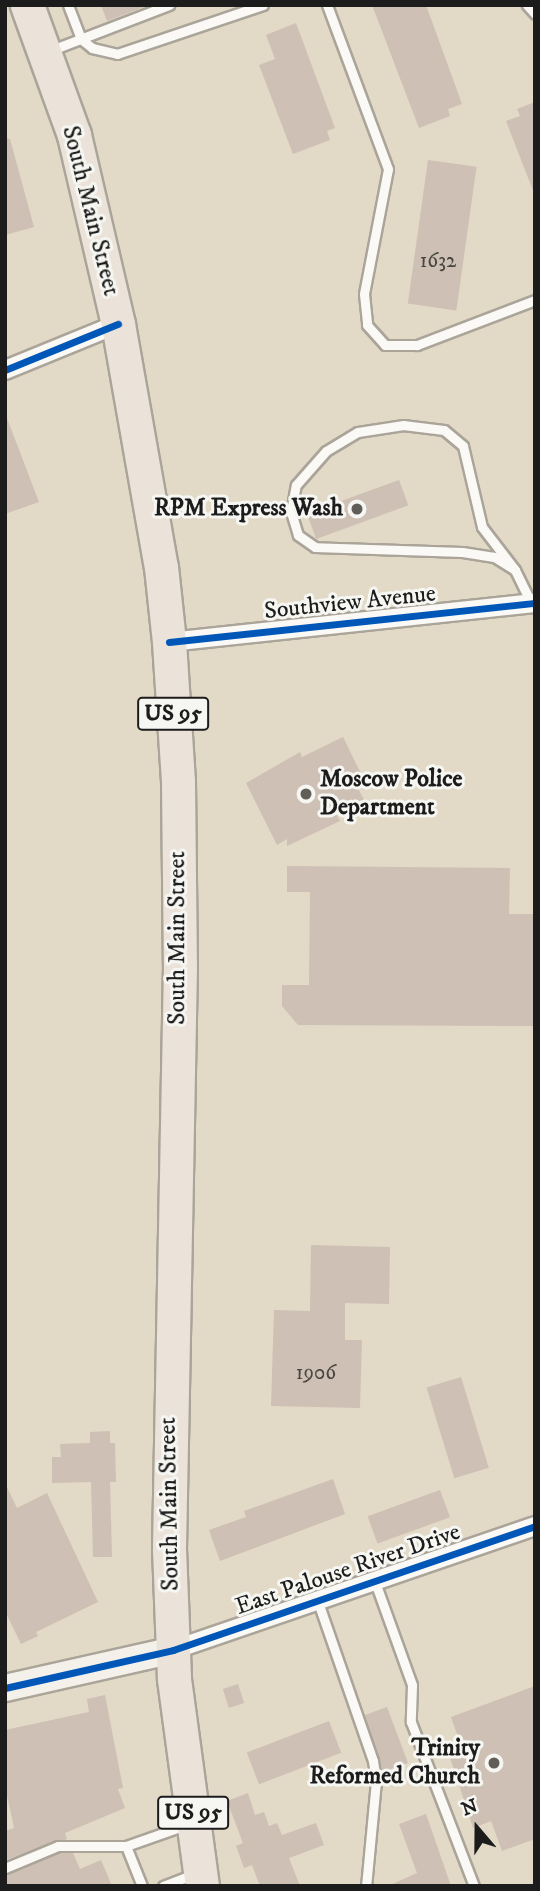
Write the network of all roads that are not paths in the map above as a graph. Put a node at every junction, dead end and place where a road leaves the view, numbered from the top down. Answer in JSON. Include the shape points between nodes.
{"nodes":[{"id":1,"x":27,"y":5,"type":"edge"},
{"id":2,"x":68,"y":5,"type":"edge"},
{"id":3,"x":169,"y":5,"type":"edge"},
{"id":4,"x":263,"y":5,"type":"edge"},
{"id":5,"x":327,"y":5,"type":"edge"},
{"id":6,"x":527,"y":5,"type":"edge"},
{"id":7,"x":535,"y":14,"type":"edge"},
{"id":8,"x":81,"y":39,"type":"junction"},
{"id":9,"x":44,"y":53,"type":"junction"},
{"id":10,"x":535,"y":300,"type":"edge"},
{"id":11,"x":118,"y":324,"type":"junction"},
{"id":12,"x":5,"y":370,"type":"edge"},
{"id":13,"x":515,"y":569,"type":"junction"},
{"id":14,"x":533,"y":603,"type":"edge"},
{"id":15,"x":169,"y":642,"type":"junction"},
{"id":16,"x":535,"y":1526,"type":"edge"},
{"id":17,"x":375,"y":1582,"type":"junction"},
{"id":18,"x":318,"y":1602,"type":"junction"},
{"id":19,"x":173,"y":1650,"type":"junction"},
{"id":20,"x":5,"y":1688,"type":"edge"},
{"id":21,"x":194,"y":1822,"type":"junction"},
{"id":22,"x":126,"y":1846,"type":"junction"},
{"id":23,"x":5,"y":1868,"type":"edge"},
{"id":24,"x":201,"y":1879,"type":"edge"},
{"id":25,"x":142,"y":1886,"type":"edge"},
{"id":26,"x":163,"y":1886,"type":"edge"},
{"id":27,"x":366,"y":1886,"type":"edge"},
{"id":28,"x":474,"y":1886,"type":"edge"}],
"edges":[{"from":1,"to":9,"type":"highway","name":"South Main Street","number":"US 95"},
{"from":2,"to":8,"type":"lane"},
{"from":3,"to":8,"type":"lane"},
{"from":4,"to":8,"type":"lane","via":[[117,54],[92,48]]},
{"from":5,"to":10,"type":"lane","via":[[388,169],[364,294],[367,325],[385,345],[417,345]]},
{"from":6,"to":7,"type":"lane"},
{"from":8,"to":9,"type":"lane"},
{"from":9,"to":11,"type":"highway","name":"South Main Street","number":"US 95","via":[[74,135]]},
{"from":11,"to":12,"type":"street"},
{"from":11,"to":15,"type":"highway","name":"South Main Street","number":"US 95","via":[[159,555]]},
{"from":13,"to":13,"type":"lane","via":[[482,527],[463,446],[444,430],[403,425],[358,432],[326,451],[296,485],[291,512],[299,535],[314,547],[462,552],[494,557]]},
{"from":13,"to":14,"type":"lane"},
{"from":14,"to":15,"type":"street","name":"Southview Avenue"},
{"from":15,"to":19,"type":"highway","name":"South Main Street","number":"US 95","via":[[178,782],[180,964],[168,1440]]},
{"from":16,"to":17,"type":"street","name":"East Palouse River Drive"},
{"from":17,"to":18,"type":"street","name":"East Palouse River Drive"},
{"from":17,"to":28,"type":"lane","via":[[412,1685],[411,1721]]},
{"from":18,"to":19,"type":"street","name":"East Palouse River Drive"},
{"from":18,"to":27,"type":"lane","via":[[373,1761],[376,1781]]},
{"from":19,"to":20,"type":"street"},
{"from":19,"to":21,"type":"highway","name":"South Main Street","number":"US 95"},
{"from":21,"to":22,"type":"lane"},
{"from":21,"to":24,"type":"highway","name":"South Main Street","number":"US 95"},
{"from":22,"to":23,"type":"lane","via":[[58,1846]]},
{"from":22,"to":25,"type":"lane"},
{"from":24,"to":26,"type":"lane"}]}
